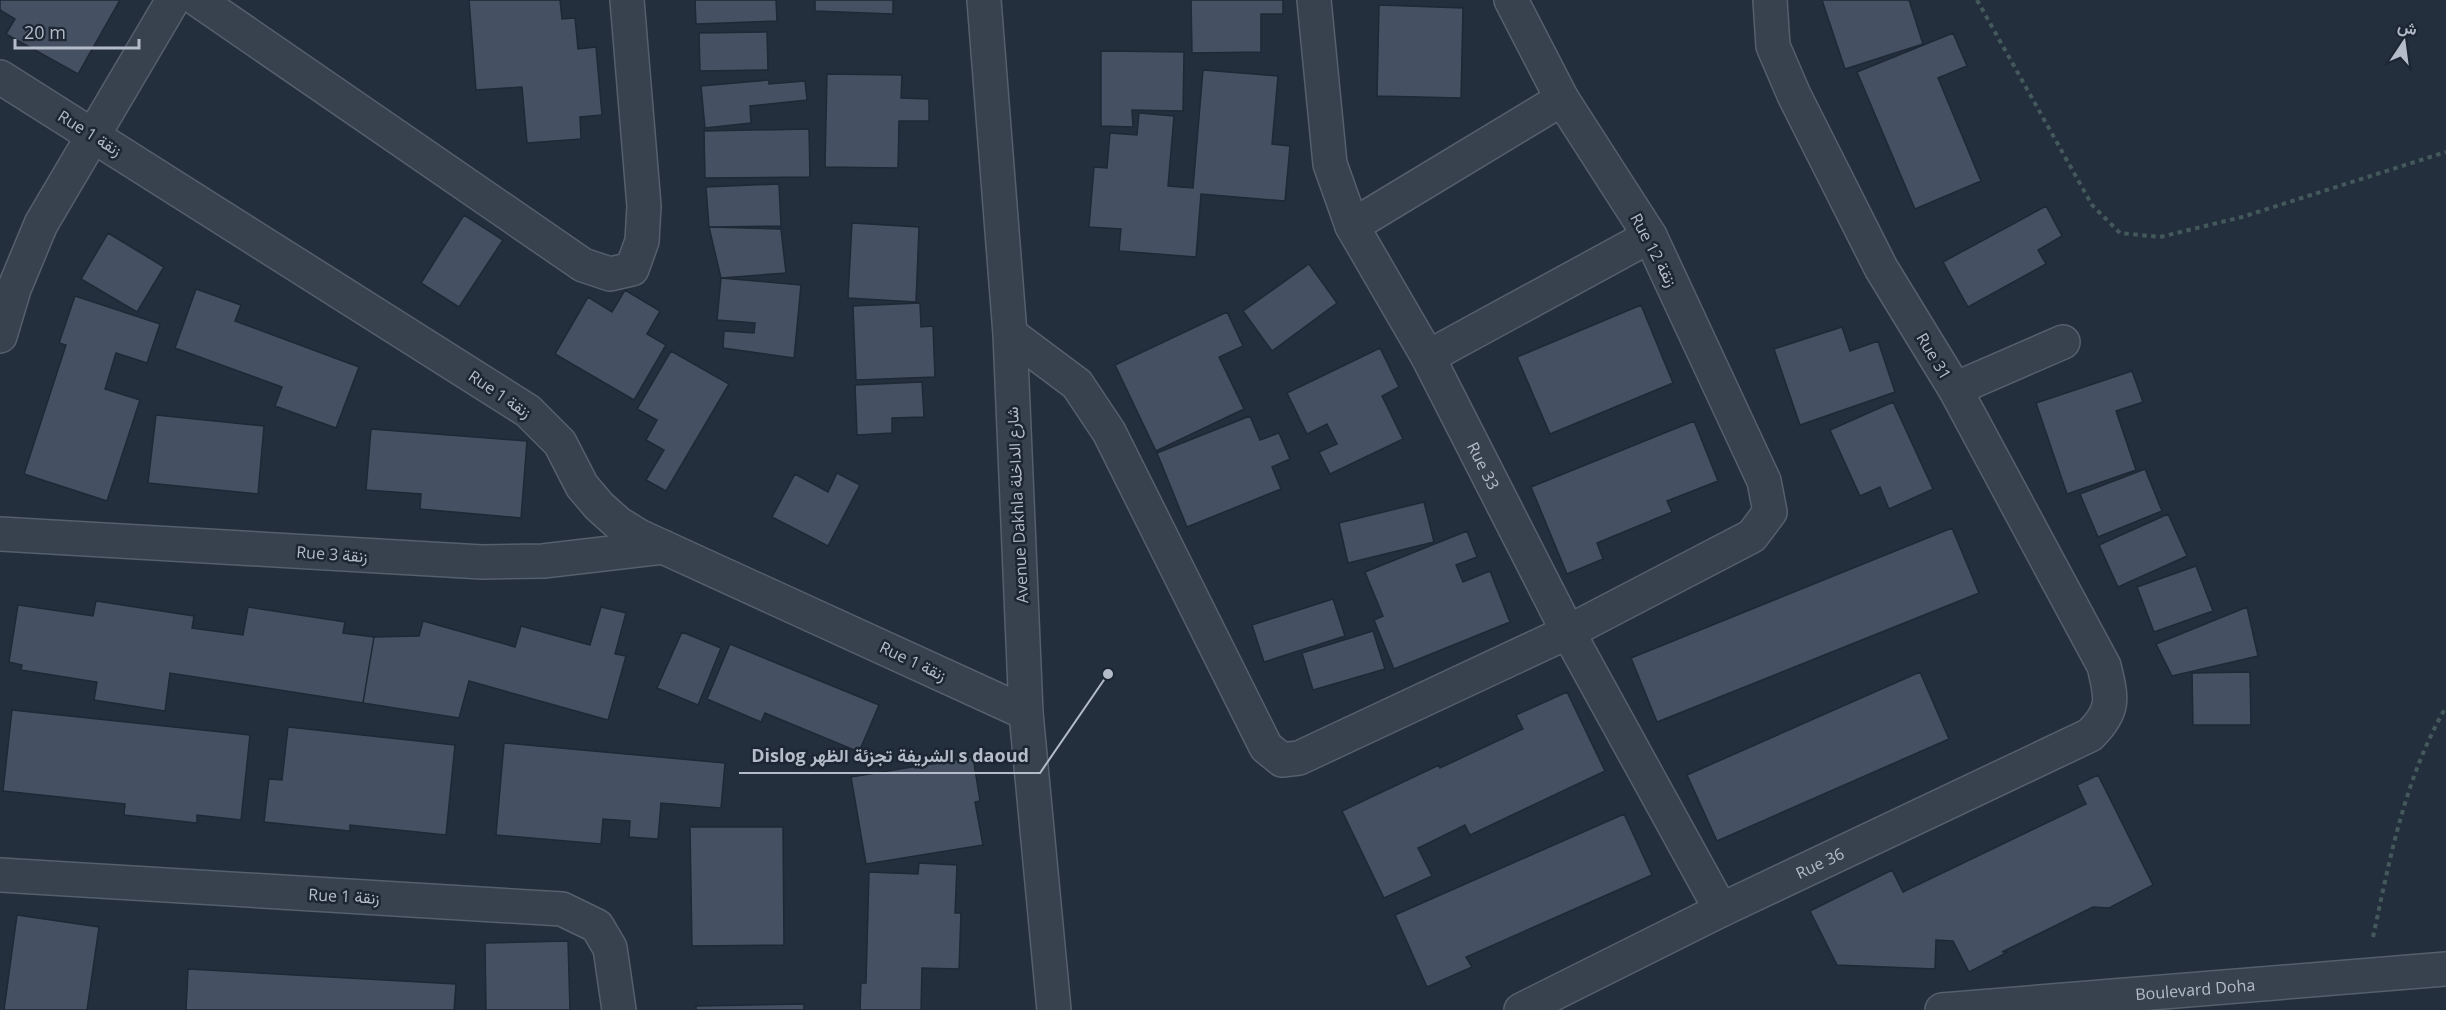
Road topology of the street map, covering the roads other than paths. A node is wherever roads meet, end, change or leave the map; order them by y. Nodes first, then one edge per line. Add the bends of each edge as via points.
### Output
1 (173, 0) edge
2 (198, 0) edge
3 (627, 0) edge
4 (984, 0) edge
5 (1314, 0) edge
6 (1511, 0) edge
7 (1770, 0) edge
8 (0, 77) edge
9 (1562, 99) junction
10 (94, 135) junction
11 (1352, 226) junction
12 (1650, 236) junction
13 (1010, 334) junction
14 (0, 336) edge
15 (2063, 342) dead end
16 (1428, 357) junction
17 (1955, 389) junction
18 (0, 534) edge
19 (663, 547) junction
20 (1568, 632) junction
21 (2111, 707) joint
22 (1026, 713) junction
23 (0, 875) edge
24 (1721, 910) junction
25 (2446, 969) edge
26 (619, 1010) edge
27 (1054, 1010) edge
28 (1521, 1010) edge
29 (1942, 1010) edge

1 - 10 street
2 - 3 street via 582,265 610,274 632,269 642,242 644,206
4 - 13 street, Avenue Dakhla شارع الداخلة
5 - 11 street, Rue 33 via 1330,164
6 - 9 street, Rue 12 زنقة
7 - 17 street, Rue 31 via 1773,46 1794,95 1881,268
8 - 10 street, Rue 1 زنقة
9 - 11 street
9 - 12 street, Rue 12 زنقة
10 - 14 street via 41,224 14,289
10 - 19 street, Rue 1 زنقة via 528,411 560,443 582,486 599,506 618,523
11 - 16 street, Rue 33
12 - 16 street
12 - 20 street, Rue 12 زنقة via 1764,481 1770,512 1752,536
13 - 20 street via 1077,384 1108,432 1266,747 1282,760 1299,758
13 - 22 street, Avenue Dakhla شارع الداخلة
15 - 17 street
16 - 20 street, Rue 33
17 - 21 street, Rue 31 via 2104,666
18 - 19 street, Rue 3 زنقة via 482,562 563,559
19 - 22 street, Rue 1 زنقة
20 - 24 street, Rue 33
21 - 24 street, Rue 36 via 2090,735
22 - 27 street, Avenue Dakhla شارع الداخلة
23 - 26 street, Rue 1 زنقة via 562,909 597,926 610,948
24 - 28 street, Rue 36
25 - 29 street, Boulevard Doha

